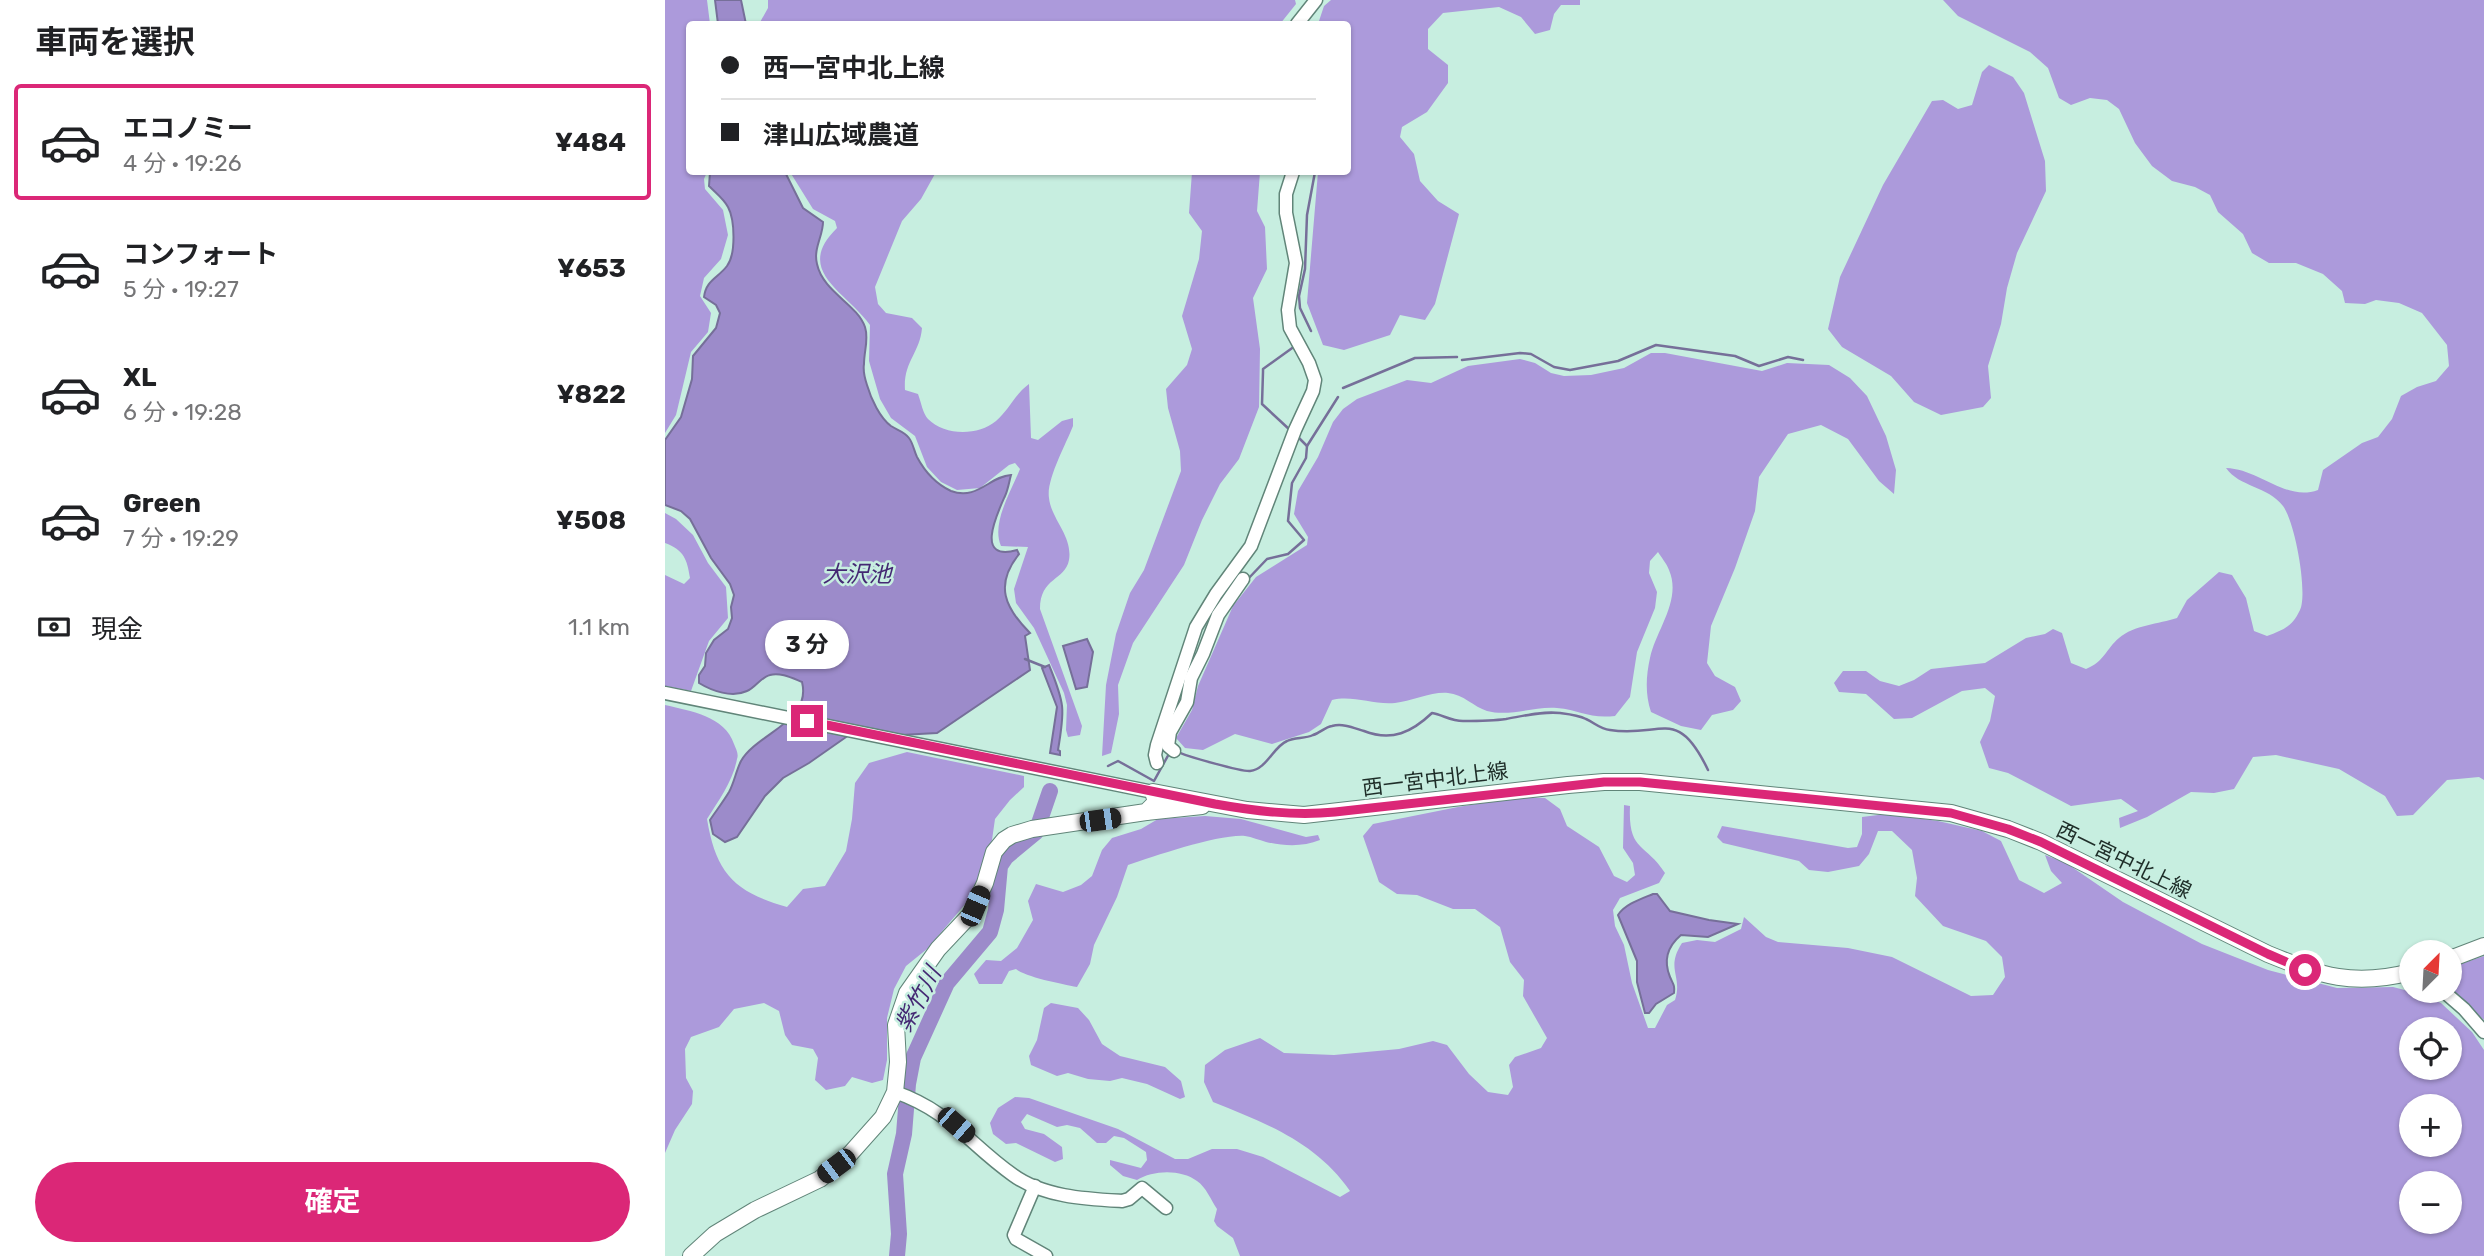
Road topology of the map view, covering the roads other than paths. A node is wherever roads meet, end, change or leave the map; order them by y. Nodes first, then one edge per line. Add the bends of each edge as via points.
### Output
1 (1316, 0) edge
2 (1299, 21) edge
3 (1292, 175) edge
4 (1243, 579) dead end
5 (665, 693) edge
6 (1174, 751) dead end
7 (1157, 763) dead end
8 (1153, 792) junction
9 (1215, 804) junction
10 (1146, 813) junction
11 (2484, 946) edge
12 (2462, 954) edge
13 (2399, 974) edge
14 (2457, 1003) edge
15 (2484, 1032) edge
16 (904, 1095) junction
17 (1035, 1186) junction
18 (1166, 1208) dead end
19 (691, 1256) edge
20 (1047, 1256) edge

1 - 2 street
3 - 7 street via 1286,213 1296,263 1288,310 1290,327 1315,380 1313,391 1251,546 1196,627 1157,745
4 - 6 street via 1223,606 1191,678 1187,702 1170,732 1168,746
5 - 8 street
8 - 9 main road, 西一宮中北上線
8 - 10 main road via 1156,802
9 - 10 main road
9 - 13 main road, 西一宮中北上線 via 1304,815 1628,782 1951,813 2041,842 2305,970 2365,980
10 - 16 main road via 1037,828 1012,835 998,846 971,914 938,949 907,993 896,1025
11 - 12 main road
14 - 15 street
16 - 17 street via 949,1120 1013,1175
16 - 19 main road via 836,1166 715,1234
17 - 18 street via 1066,1195 1122,1201 1142,1188
17 - 20 street via 1014,1235

